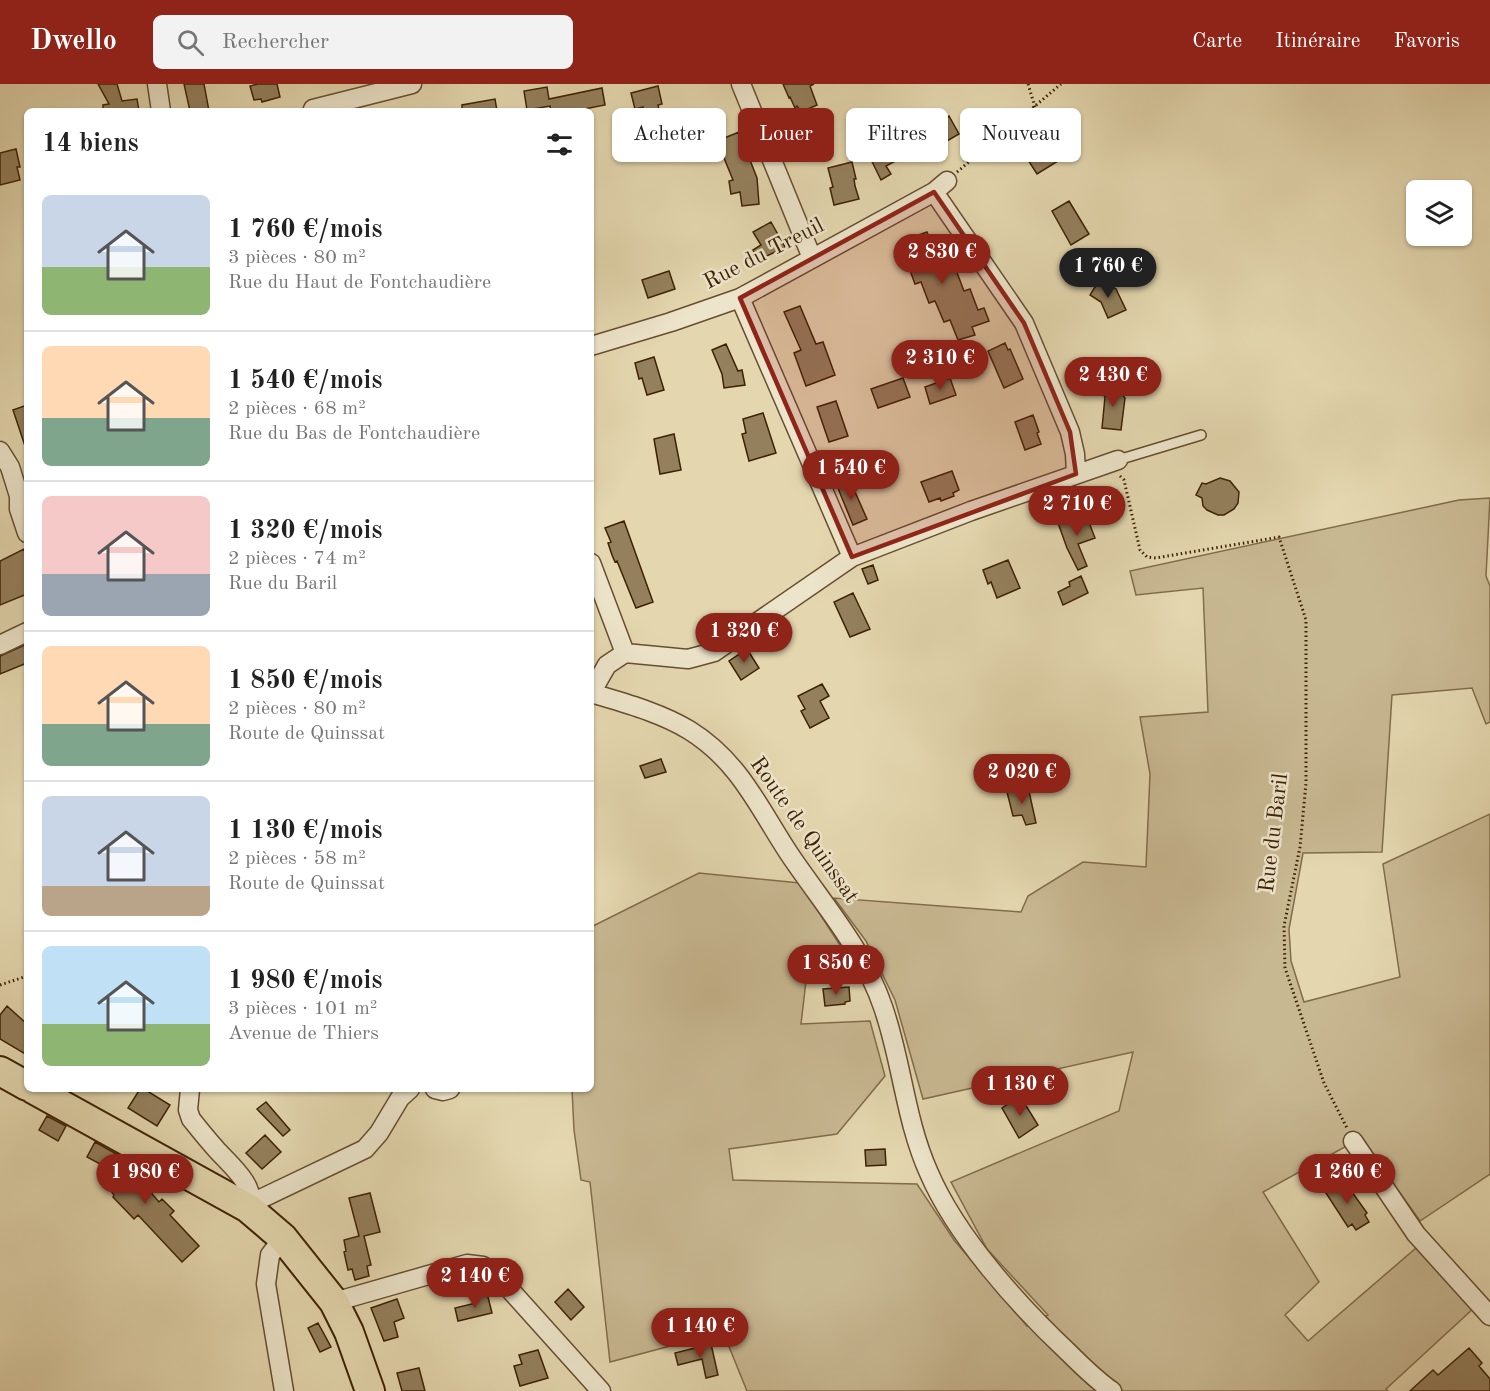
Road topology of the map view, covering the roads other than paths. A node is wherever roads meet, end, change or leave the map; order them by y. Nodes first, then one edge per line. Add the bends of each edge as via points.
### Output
1 (157, 84) edge
2 (412, 84) edge
3 (741, 84) edge
4 (161, 108) edge
5 (317, 108) edge
6 (812, 258) junction
7 (740, 298) junction
8 (594, 345) edge
9 (1201, 435) dead end
10 (0, 451) edge
11 (1113, 462) joint
12 (1076, 474) junction
13 (23, 488) edge
14 (24, 525) edge
15 (852, 557) junction
16 (594, 570) edge
17 (24, 633) edge
18 (0, 645) edge
19 (625, 653) junction
20 (594, 688) edge
21 (594, 694) edge
22 (0, 1071) edge
23 (24, 1084) edge
24 (39, 1092) edge
25 (190, 1092) edge
26 (407, 1092) edge
27 (1353, 1141) road end
28 (249, 1206) junction
29 (283, 1238) junction
30 (334, 1302) junction
31 (1490, 1316) edge
32 (284, 1391) edge
33 (370, 1391) edge
34 (602, 1391) edge
35 (1112, 1391) edge

1 - 4 street
2 - 5 street
3 - 6 street
6 - 7 street, Rue du Treuil
6 - 12 street, Rue du Treuil via 940,187 1024,323 1070,432
7 - 8 street, Rue du Treuil
7 - 15 street
9 - 11 lane
10 - 13 street
11 - 12 street
12 - 15 street
13 - 14 street via 18,509
15 - 19 street via 714,652 688,658
16 - 19 street
17 - 18 street
19 - 20 street via 607,665
21 - 35 street, Route de Quinssat via 645,710 689,730 738,771 866,965 896,1050 912,1131 949,1213 998,1278 1049,1335
22 - 23 main road
24 - 28 main road
25 - 28 street via 191,1119 240,1174 250,1194
26 - 28 street via 364,1149
27 - 31 street via 1416,1234
28 - 29 main road
29 - 30 main road
29 - 32 street via 270,1256 266,1284
30 - 33 main road
30 - 34 street via 467,1264 483,1266 495,1273

